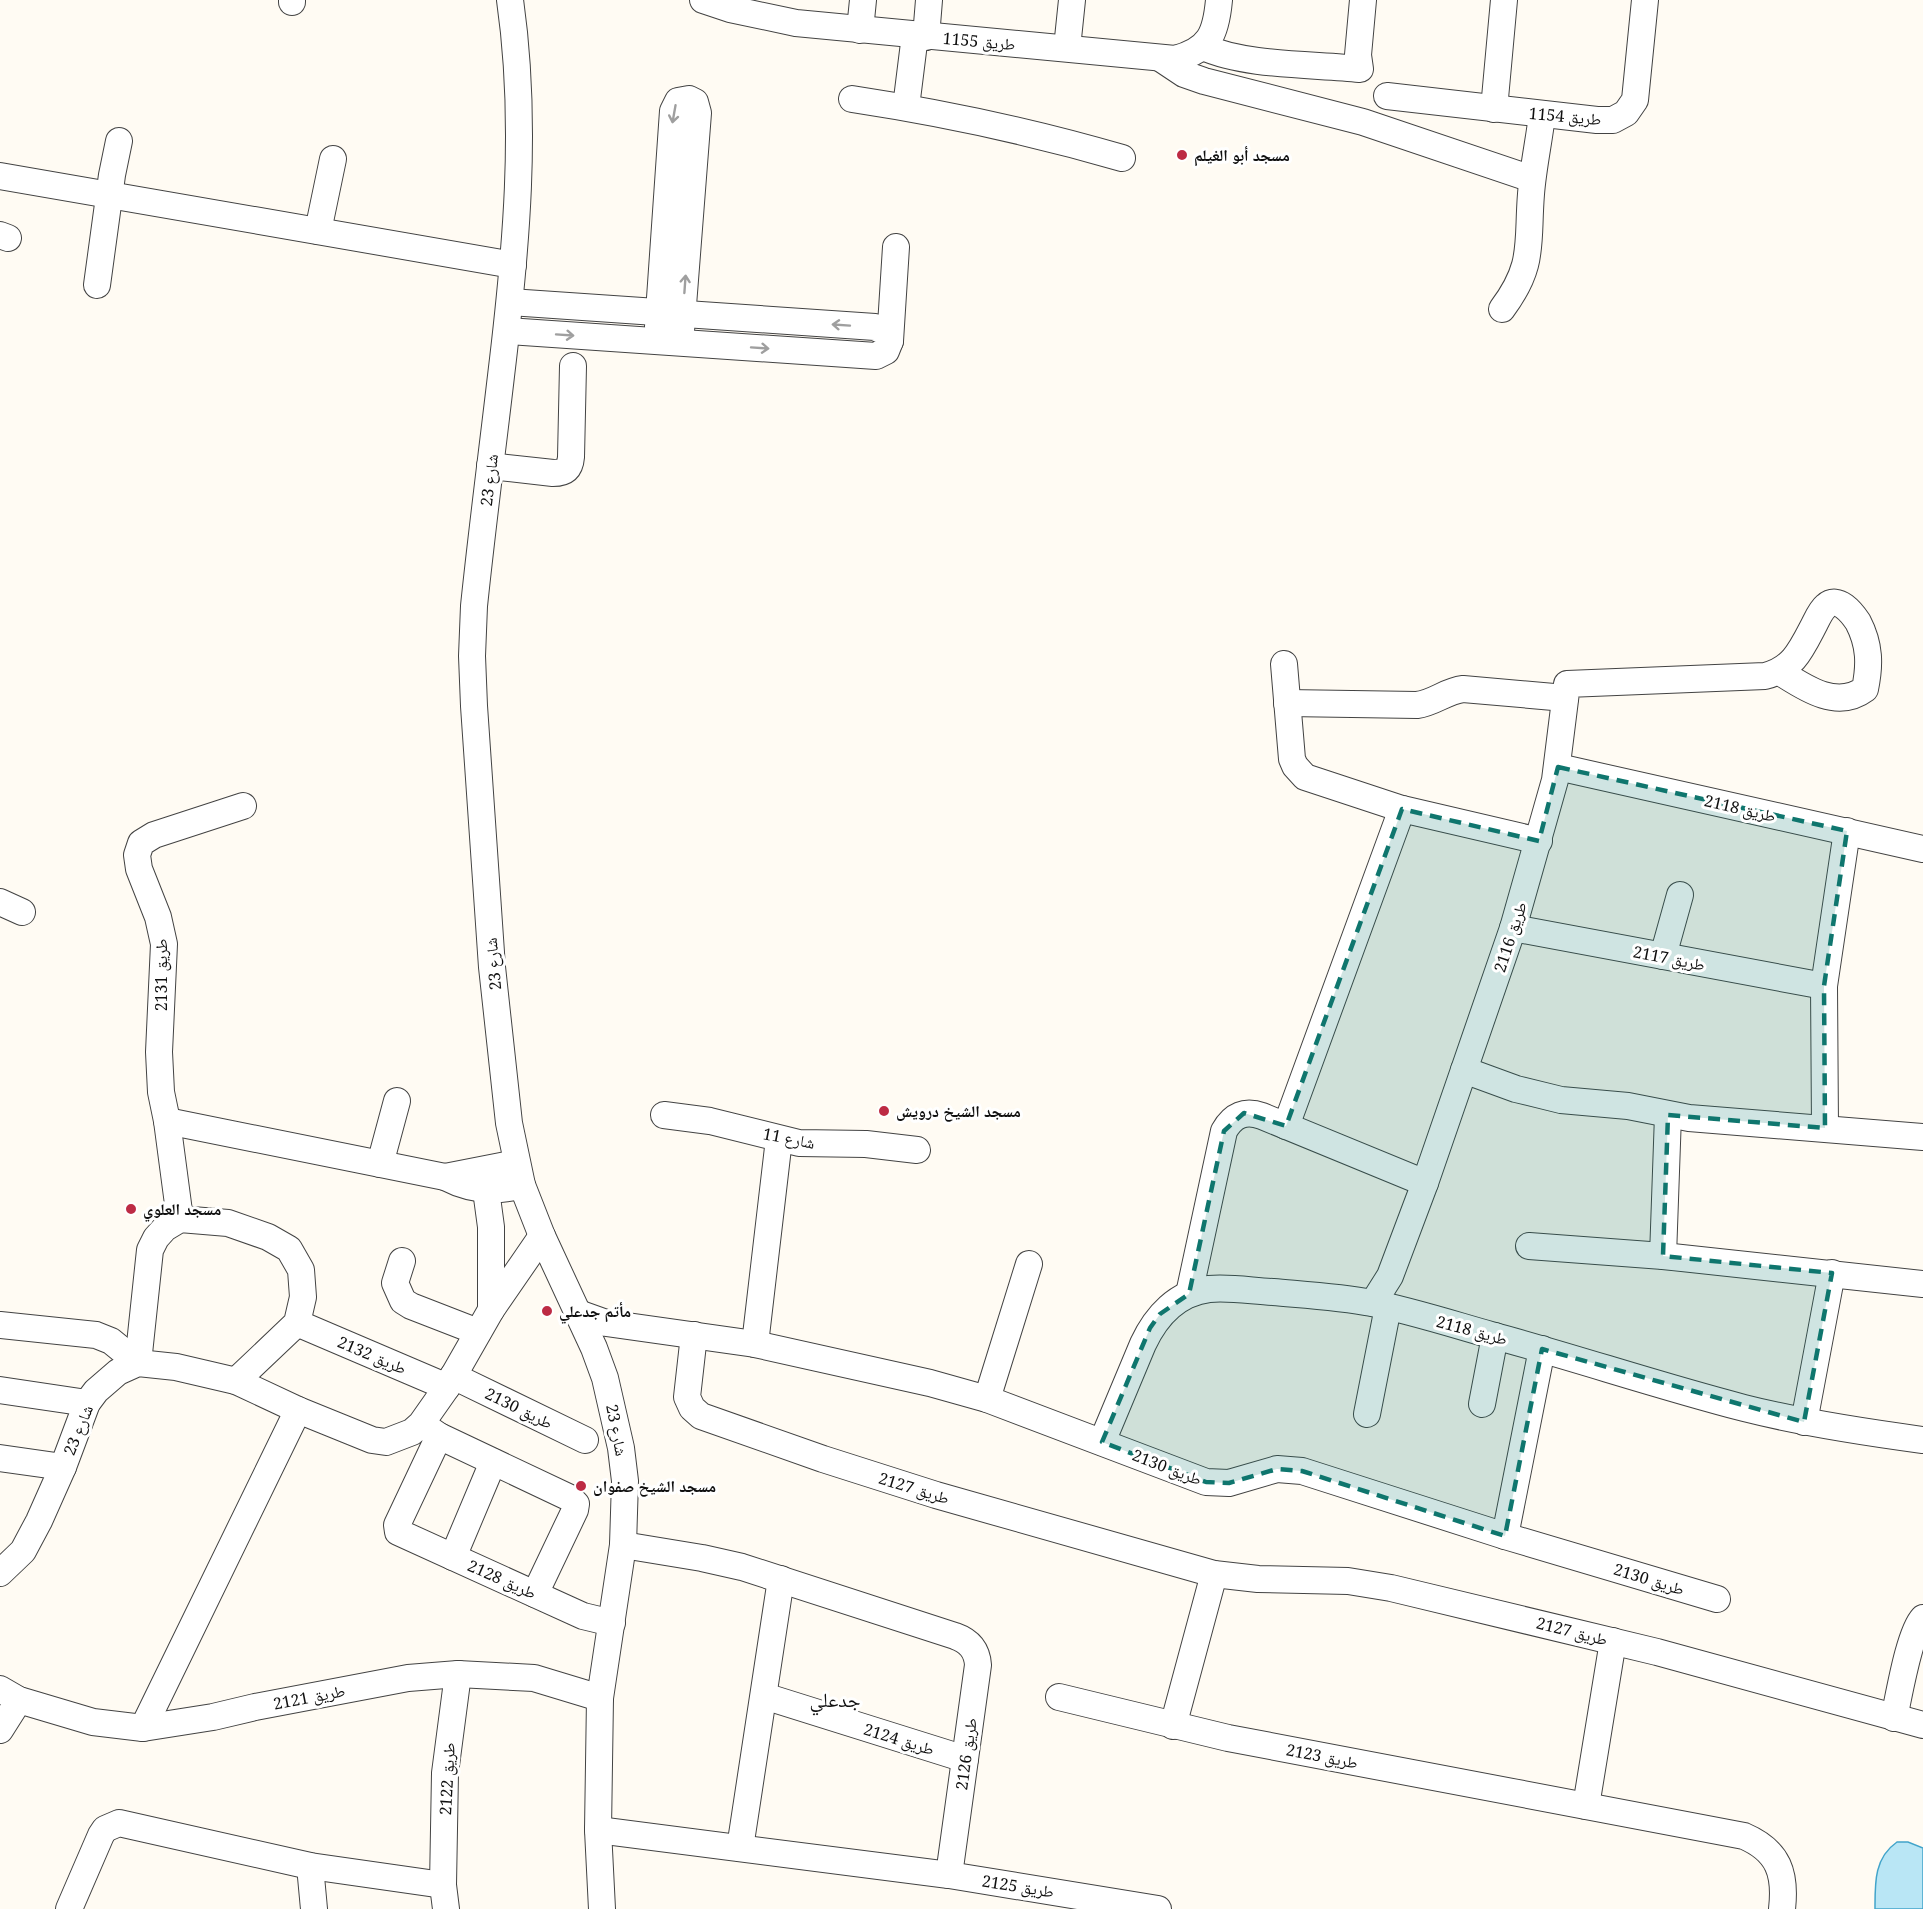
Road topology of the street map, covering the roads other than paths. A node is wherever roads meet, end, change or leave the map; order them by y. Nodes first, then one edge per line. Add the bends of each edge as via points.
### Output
1 (510, 0) edge
2 (703, 0) edge
3 (862, 0) edge
4 (929, 0) edge
5 (1072, 0) edge
6 (1219, 0) edge
7 (1363, 0) edge
8 (1504, 0) edge
9 (1645, 0) edge
10 (860, 30) junction
11 (920, 36) junction
12 (1203, 46) junction
13 (1067, 48) junction
14 (1160, 58) junction
15 (1387, 96) dead end
16 (852, 99) dead end
17 (906, 107) junction
18 (1494, 109) junction
19 (1542, 115) junction
20 (119, 141) dead end
21 (1122, 158) dead end
22 (333, 159) dead end
23 (0, 176) edge
24 (1532, 179) junction
25 (109, 194) junction
26 (678, 210) dead end
27 (318, 231) junction
28 (896, 248) dead end
29 (513, 265) junction
30 (97, 285) dead end
31 (510, 302) junction
32 (1502, 309) dead end
33 (670, 313) junction
34 (802, 322) junction
35 (507, 331) junction
36 (890, 341) junction
37 (668, 342) junction
38 (800, 351) junction
39 (573, 366) dead end
40 (490, 466) junction
41 (1284, 664) dead end
42 (1780, 672) dead end
43 (1566, 691) junction
44 (1287, 703) junction
45 (1558, 767) junction
46 (243, 806) dead end
47 (1402, 809) junction
48 (1847, 831) junction
49 (1539, 842) junction
50 (1923, 849) edge
51 (1680, 895) dead end
52 (1514, 928) junction
53 (1662, 956) junction
54 (1824, 986) junction
55 (1464, 1070) junction
56 (397, 1101) dead end
57 (664, 1115) dead end
58 (1668, 1115) junction
59 (167, 1121) junction
60 (1286, 1126) junction
61 (1825, 1128) junction
62 (1923, 1137) edge
63 (779, 1139) junction
64 (916, 1150) dead end
65 (380, 1164) junction
66 (519, 1174) junction
67 (445, 1177) junction
68 (1425, 1183) junction
69 (486, 1190) junction
70 (180, 1220) junction
71 (542, 1236) junction
72 (1529, 1246) dead end
73 (1663, 1256) junction
74 (402, 1262) dead end
75 (1029, 1263) dead end
76 (1832, 1273) junction
77 (1923, 1284) edge
78 (1189, 1294) junction
79 (1380, 1305) junction
80 (578, 1313) junction
81 (485, 1321) junction
82 (297, 1323) junction
83 (0, 1325) edge
84 (635, 1327) junction
85 (694, 1335) junction
86 (1495, 1336) junction
87 (755, 1344) junction
88 (594, 1348) junction
89 (1542, 1349) junction
90 (138, 1363) junction
91 (236, 1381) junction
92 (450, 1381) junction
93 (0, 1390) edge
94 (987, 1399) junction
95 (87, 1403) junction
96 (1482, 1404) dead end
97 (298, 1410) junction
98 (1367, 1414) dead end
99 (1804, 1422) junction
100 (430, 1430) junction
101 (585, 1440) dead end
102 (1923, 1440) edge
103 (1102, 1442) junction
104 (0, 1458) edge
105 (493, 1462) junction
106 (63, 1467) junction
107 (1505, 1536) junction
108 (622, 1545) junction
109 (453, 1557) junction
110 (0, 1573) edge
111 (1214, 1574) junction
112 (780, 1579) junction
113 (535, 1594) junction
114 (1716, 1599) dead end
115 (1923, 1618) edge
116 (612, 1623) junction
117 (1613, 1641) junction
118 (458, 1674) junction
119 (9, 1694) edge
120 (764, 1696) junction
121 (1059, 1697) dead end
122 (600, 1698) junction
123 (1894, 1718) junction
124 (1923, 1725) edge
125 (1173, 1726) junction
126 (143, 1728) junction
127 (0, 1730) edge
128 (965, 1759) junction
129 (1586, 1806) junction
130 (598, 1830) junction
131 (740, 1848) junction
132 (310, 1866) junction
133 (949, 1875) junction
134 (445, 1897) edge
135 (69, 1909) edge
136 (314, 1909) edge
137 (602, 1909) edge
138 (1158, 1909) edge
139 (1782, 1909) edge

1 - 29 street, شارع 23 via 518,125 518,218
2 - 10 street, طريق 1155 via 763,18
3 - 10 street
4 - 11 street
5 - 13 street
6 - 12 street via 1216,24
7 - 12 street via 1360,69 1244,59
8 - 18 street
9 - 19 street, طريق 1154 via 1635,100 1626,113 1613,120
10 - 11 street, طريق 1155
11 - 13 street, طريق 1155
11 - 17 street
12 - 14 street, طريق 1155 via 1190,56
13 - 14 street, طريق 1155
14 - 24 street via 1184,74 1204,81 1363,122
15 - 18 street, طريق 1154
16 - 17 street
17 - 21 street via 1015,129
18 - 19 street, طريق 1154
19 - 24 street
20 - 25 street
22 - 27 street
23 - 25 street
24 - 32 street via 1528,258 1514,293
25 - 27 street
25 - 30 street
26 - 33 street
27 - 29 street
28 - 36 street
29 - 31 street, شارع 23
31 - 33 street
31 - 35 street, شارع 23
33 - 34 street
33 - 37 street
36 -> 34 street via 881,328
34 - 38 street
35 -> 37 street
35 - 40 street, شارع 23
36 - 38 street via 886,351 876,356
37 -> 38 street
39 - 40 street via 571,458 567,470 553,473
40 - 66 street, شارع 23 via 474,606 473,686 492,967 509,1123
41 - 44 street
42 - 43 street
43 - 44 street via 1463,689 1417,705
43 - 45 street, طريق 2116
44 - 47 street via 1295,766 1305,777
45 - 48 street, طريق 2118
45 - 49 street, طريق 2116
46 - 59 street, طريق 2131 via 154,835 141,843 137,855 164,944 159,1052
47 - 49 street
47 - 60 street
48 - 50 street, طريق 2118
48 - 54 street
49 - 52 street, طريق 2116
51 - 53 street
52 - 53 street, طريق 2117
52 - 55 street, طريق 2116
53 - 54 street, طريق 2117
54 - 61 street
55 - 58 street via 1561,1100 1628,1106
55 - 68 street, طريق 2116
56 - 65 street
57 - 63 street, شارع 11 via 710,1120
58 - 61 street
58 - 73 street
59 - 65 street
59 - 70 street, طريق 2131
60 - 68 street
60 - 78 street via 1253,1113 1244,1113 1228,1123
61 - 62 street
63 - 64 street, شارع 11
63 - 87 street
65 - 67 street
66 - 67 street
66 - 69 street via 511,1189
66 - 71 street, شارع 23
67 - 69 street
68 - 79 street, طريق 2116
69 - 81 street via 491,1227
70 - 82 street via 228,1223 268,1237 289,1250 301,1270 303,1297
70 - 90 street via 165,1228 150,1250
71 - 80 street, شارع 23
71 - 81 street
72 - 73 street
73 - 76 street
74 - 81 street via 395,1282 403,1301
75 - 94 street
76 - 77 street
76 - 99 street
78 - 79 street, طريق 2118 via 1228,1288
78 - 103 street, طريق 2118 via 1160,1314 1150,1328
79 - 86 street, طريق 2118
79 - 98 street
80 - 84 street, طريق 2130 via 606,1323
80 - 88 street, شارع 23
81 - 92 street
82 - 91 street
82 - 92 street, طريق 2132
83 - 90 street via 96,1335 111,1341
84 - 85 street, طريق 2130
84 - 88 street
85 - 87 street, طريق 2130
85 - 111 street, طريق 2127 via 687,1397 701,1416 936,1496
86 - 89 street, طريق 2118
86 - 96 street
87 - 94 street, طريق 2130
88 - 108 street, شارع 23 via 611,1398 621,1448 625,1481
89 - 99 street, طريق 2118
89 - 107 street
90 - 91 street
90 - 95 street, شارع 23 via 118,1372
91 - 97 street
92 - 100 street
92 - 101 street, طريق 2130
93 - 95 street
94 - 103 street, طريق 2130
95 - 106 street, شارع 23
97 - 100 street via 372,1440 386,1442
97 - 126 street
99 - 102 street, طريق 2118
100 - 105 street
100 - 109 street, طريق 2128 via 397,1529 402,1535
103 - 107 street, طريق 2130 via 1206,1482 1229,1483 1277,1469 1302,1471
104 - 106 street, شارع 23
105 - 109 street
105 - 113 street via 576,1504
106 - 110 street, شارع 23 via 23,1551
107 - 114 street, طريق 2130
108 - 112 street, طريق 2126 via 702,1558
108 - 116 street, شارع 23
109 - 113 street, طريق 2128
111 - 117 street, طريق 2127 via 1370,1584
111 - 125 street
112 - 120 street
112 - 128 street, طريق 2126 via 969,1643 978,1665
113 - 116 street, طريق 2128 via 584,1616
115 - 123 street via 1913,1639
116 - 122 street, شارع 23
117 - 123 street, طريق 2127
117 - 129 street
118 - 122 street, طريق 2121 via 534,1678
118 - 126 street, طريق 2121 via 408,1678
118 - 134 street, طريق 2122 via 446,1773
119 - 126 street, طريق 2121 via 93,1722
119 - 127 street, طريق 2121
120 - 128 street, طريق 2124
120 - 131 street
121 - 125 street, طريق 2123
122 - 130 street, شارع 23
123 - 124 street, طريق 2127
125 - 129 street, طريق 2123
128 - 133 street, طريق 2126
129 - 139 street, طريق 2123 via 1732,1833 1755,1841 1779,1867 1784,1890
130 - 131 street
130 - 137 street, شارع 23
131 - 133 street
132 - 134 street, طريق 2122
132 - 135 street, طريق 2122 via 119,1823 101,1835
132 - 136 street
133 - 138 street, طريق 2125

